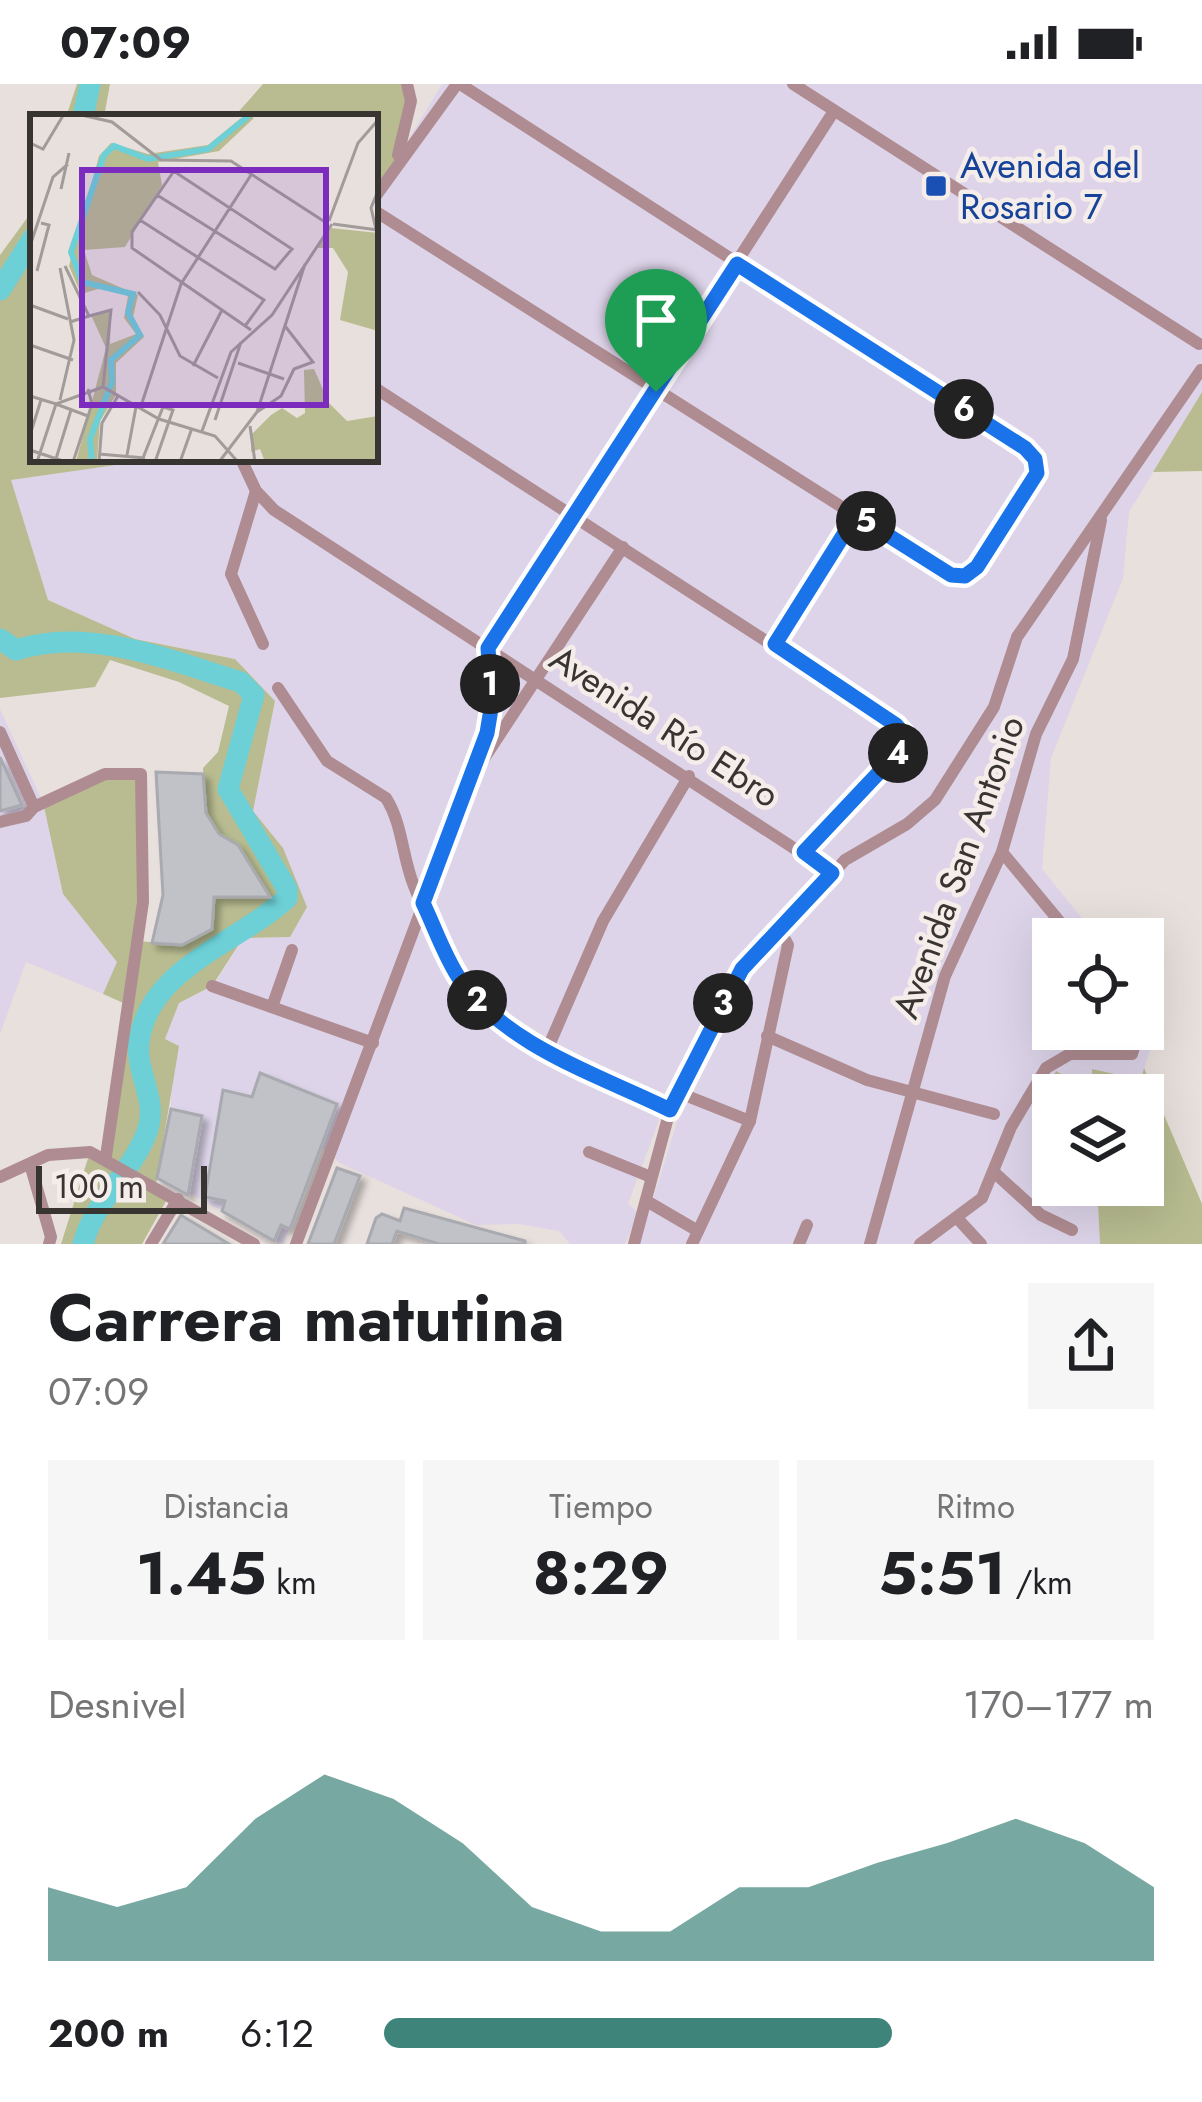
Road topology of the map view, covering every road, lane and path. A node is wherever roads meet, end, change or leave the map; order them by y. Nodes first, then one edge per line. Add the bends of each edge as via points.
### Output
1 (406, 84) edge
2 (422, 84) edge
3 (459, 84) edge
4 (484, 84) edge
5 (793, 84) edge
6 (411, 100) junction
7 (486, 101) junction
8 (834, 111) junction
9 (397, 162) junction
10 (378, 192) edge
11 (378, 213) edge
12 (737, 264) junction
13 (1201, 343) edge
14 (1202, 370) edge
15 (378, 390) edge
16 (656, 392) junction
17 (242, 462) edge
18 (256, 491) junction
19 (1102, 513) junction
20 (856, 515) junction
21 (573, 517) junction
22 (623, 547) junction
23 (1072, 562) junction
24 (1093, 572) junction
25 (262, 644) dead end
26 (775, 644) junction
27 (488, 648) junction
28 (537, 680) junction
29 (278, 688) dead end
30 (0, 732) edge
31 (474, 771) junction
32 (689, 776) junction
33 (34, 807) junction
34 (0, 822) edge
35 (804, 852) junction
36 (1002, 852) junction
37 (832, 873) junction
38 (423, 903) junction
39 (1056, 918) edge
40 (779, 928) junction
41 (292, 950) dead end
42 (212, 986) dead end
43 (272, 1007) junction
44 (767, 1036) junction
45 (373, 1043) junction
46 (548, 1050) junction
47 (1133, 1050) edge
48 (910, 1090) junction
49 (677, 1092) junction
50 (670, 1110) junction
51 (994, 1114) dead end
52 (750, 1121) junction
53 (589, 1151) dead end
54 (112, 1160) junction
55 (30, 1164) junction
56 (996, 1174) junction
57 (651, 1177) junction
58 (0, 1178) edge
59 (178, 1199) junction
60 (650, 1202) junction
61 (958, 1219) junction
62 (807, 1225) dead end
63 (1072, 1230) dead end
64 (695, 1238) edge
65 (49, 1244) edge
66 (151, 1244) edge
67 (254, 1244) edge
68 (296, 1244) edge
69 (634, 1244) edge
70 (799, 1244) edge
71 (869, 1244) edge
72 (920, 1244) edge
73 (982, 1244) edge

1 - 6 street
2 - 6 street
3 - 7 street
3 - 9 street
4 - 7 street
5 - 8 street
6 - 9 street
7 - 12 street
8 - 12 street
8 - 13 street
9 - 10 street
11 - 16 street
12 - 16 street
12 - 20 street via 1035,459 1035,477 965,576
13 - 14 street
14 - 19 street
15 - 21 street
16 - 20 street
16 - 21 street
17 - 18 street, Avenida Río Ebro
18 - 25 street via 231,574
18 - 27 street, Avenida Río Ebro
19 - 23 street
19 - 24 street, Avenida San Antonio
20 - 26 street
21 - 22 street
21 - 27 street
22 - 26 street
22 - 28 street
23 - 24 street
23 - 37 street via 1017,637 994,706 935,800
24 - 36 street, Avenida San Antonio via 1073,659 1036,734
26 - 35 street via 904,734 871,785
27 - 28 street, Avenida Río Ebro
27 - 31 street via 490,716
28 - 31 street
28 - 32 street, Avenida Río Ebro
29 - 38 street via 327,761 386,798
30 - 33 street
31 - 38 street
32 - 35 street, Avenida Río Ebro
32 - 46 street via 603,921
33 - 34 street
33 - 54 street via 105,774 141,774 143,902
35 - 37 street, Avenida Río Ebro
36 - 39 street
36 - 48 street, Avenida San Antonio via 945,976
37 - 40 street
38 - 45 street
38 - 46 street via 469,991
40 - 44 street via 788,945
40 - 49 street via 733,983
41 - 43 street
42 - 43 street
43 - 45 street
44 - 48 street
44 - 52 street
45 - 68 street
46 - 50 street
47 - 56 street via 1070,1054 1046,1068 1011,1127
48 - 51 street
48 - 71 street, Avenida San Antonio
49 - 50 street
49 - 52 street
50 - 57 street
52 - 64 street
53 - 57 street
54 - 55 street via 71,1150
54 - 59 street
55 - 58 street
55 - 65 street
56 - 61 street
56 - 63 street via 1040,1216
57 - 60 street
59 - 66 street
59 - 67 street
60 - 64 street
60 - 69 street
61 - 72 street
61 - 73 street
62 - 70 street

